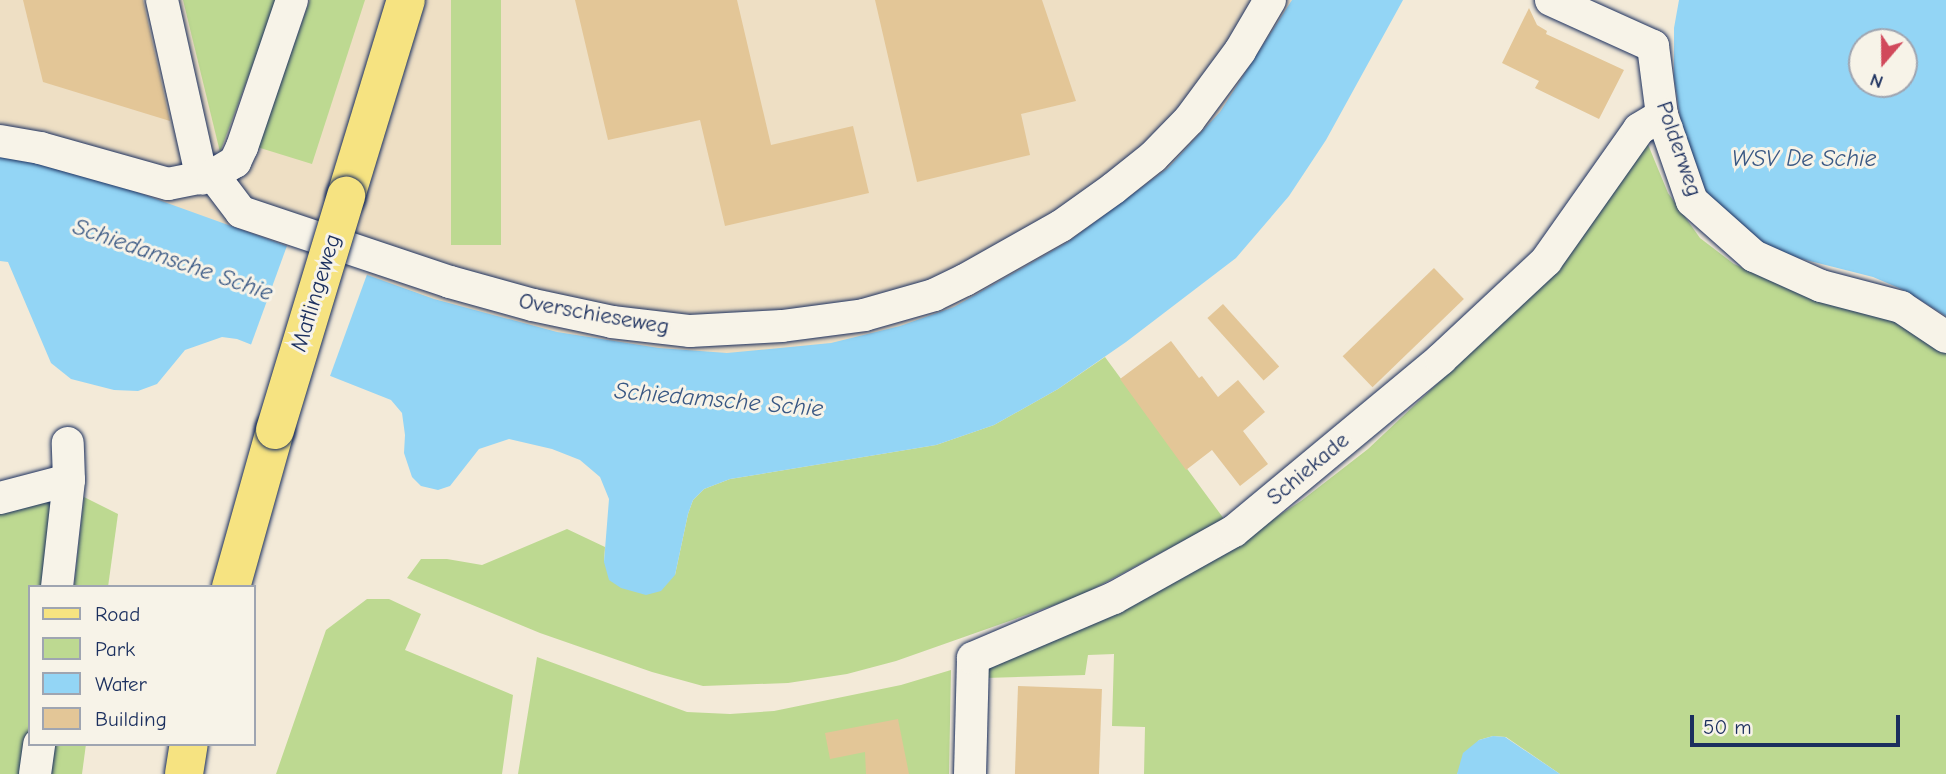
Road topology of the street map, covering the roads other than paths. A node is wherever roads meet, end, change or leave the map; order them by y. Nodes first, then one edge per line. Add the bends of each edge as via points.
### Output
1 (162, 0) edge
2 (292, 0) edge
3 (406, 0) edge
4 (1270, 0) edge
5 (1551, 0) edge
6 (1661, 115) junction
7 (0, 141) edge
8 (207, 177) junction
9 (1946, 337) edge
10 (68, 443) dead end
11 (69, 480) junction
12 (0, 498) edge
13 (57, 585) edge
14 (233, 585) edge
15 (39, 746) edge
16 (189, 746) edge
17 (36, 774) edge
18 (184, 774) edge
19 (970, 774) edge

1 - 8 street
2 - 8 street via 235,162
3 - 14 main road, Matlingeweg, bridge via 275,429
4 - 8 street, Overschieseweg via 1240,51 1189,120 1114,188 1061,226 965,280 934,295 863,314 782,326 690,331 559,311 450,282 241,212
5 - 6 street, Polderweg via 1653,47
6 - 9 street, Polderweg via 1692,201 1754,257 1821,285 1901,307
6 - 19 street, Schiekade via 1639,129 1546,261 1441,359 1234,531 1114,598 973,657
7 - 8 street via 168,184
10 - 11 street
11 - 12 street
11 - 13 street
15 - 17 street
16 - 18 main road

